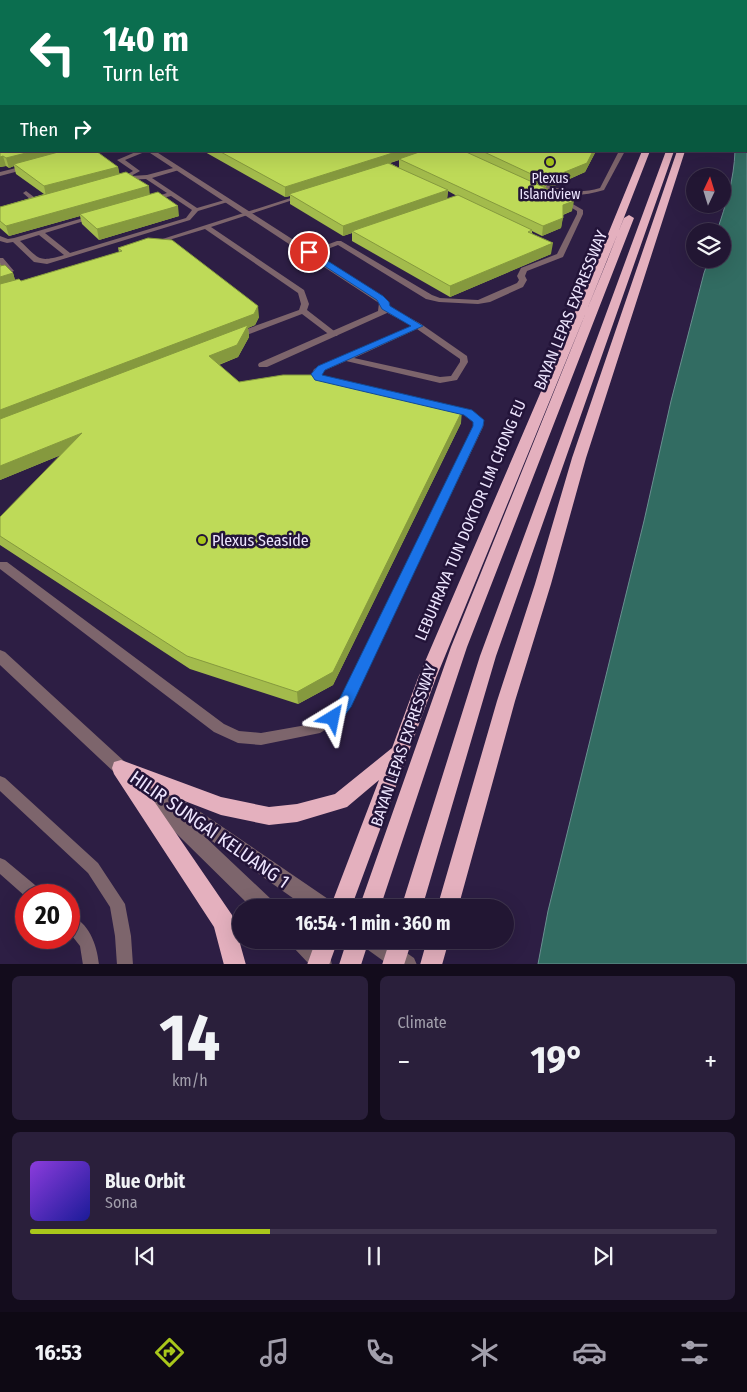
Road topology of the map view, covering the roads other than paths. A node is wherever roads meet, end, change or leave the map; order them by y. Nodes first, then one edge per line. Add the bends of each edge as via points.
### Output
1 (141, 152) edge
2 (152, 152) edge
3 (621, 152) edge
4 (655, 152) edge
5 (670, 152) edge
6 (680, 152) edge
7 (643, 158) edge
8 (36, 165) edge
9 (177, 169) junction
10 (674, 169) joint
11 (0, 174) edge
12 (147, 177) junction
13 (313, 192) edge
14 (26, 193) dead end
15 (172, 194) junction
16 (228, 201) junction
17 (144, 202) edge
18 (27, 205) edge
19 (196, 210) junction
20 (248, 214) junction
21 (97, 216) edge
22 (206, 227) junction
23 (41, 233) junction
24 (0, 238) edge
25 (348, 239) edge
26 (15, 240) junction
27 (339, 242) junction
28 (150, 245) edge
29 (553, 246) dead end
30 (562, 250) junction
31 (309, 252) junction
32 (69, 255) junction
33 (0, 260) edge
34 (0, 276) edge
35 (382, 303) junction
36 (303, 310) junction
37 (418, 326) junction
38 (334, 334) junction
39 (229, 339) edge
40 (344, 358) junction
41 (263, 365) dead end
42 (343, 384) edge
43 (439, 406) edge
44 (3, 565) dead end
45 (0, 656) edge
46 (397, 754) junction
47 (121, 768) junction
48 (0, 782) edge
49 (0, 865) edge
50 (23, 884) edge
51 (257, 899) edge
52 (311, 899) edge
53 (343, 899) edge
54 (372, 899) edge
55 (414, 899) edge
56 (450, 899) edge
57 (80, 930) edge
58 (312, 949) edge
59 (355, 949) edge
60 (384, 949) edge
61 (398, 949) edge
62 (435, 949) edge
63 (323, 957) edge
64 (90, 964) edge
65 (125, 964) edge
66 (235, 964) edge
67 (350, 964) edge
68 (393, 964) edge
69 (407, 964) edge
70 (431, 964) edge

1 - 12 lane via 120,160 137,172 117,180
2 - 9 street
3 - 30 lane via 602,190 565,193 531,184 580,210
4 - 54 highway, BAYAN LEPAS EXPRESSWAY via 459,647
5 - 55 highway via 488,656
6 - 10 highway
7 - 46 highway, LEBUHRAYA TUN DOKTOR LIM CHONG EU
8 - 11 lane
9 - 12 lane
9 - 16 street
10 - 56 highway via 579,458
12 - 15 lane
13 - 20 lane
14 - 18 lane via 37,200 54,196
15 - 17 lane
15 - 19 lane
16 - 19 lane
16 - 20 street
19 - 32 lane via 188,219
20 - 22 lane
20 - 31 street
21 - 23 lane
22 - 28 lane
22 - 36 lane via 301,292 305,304
23 - 26 lane
23 - 32 lane
24 - 26 lane
25 - 27 lane
26 - 32 lane via 39,261
27 - 30 lane via 429,297 452,302 487,300 517,287 522,282 524,270 560,255
27 - 31 lane
29 - 30 lane
31 - 35 street
33 - 34 lane via 10,271
35 - 37 lane
35 - 38 street via 382,313
36 - 38 lane
36 - 39 lane
37 - 40 lane
37 - 40 lane via 464,358 454,378 440,380
38 - 41 street
40 - 42 lane via 321,368 316,374 323,380
43 - 44 lane via 468,412 479,420 478,426 345,703 333,718 315,729 261,739 238,737 219,728
45 - 47 street, HILIR SUNGAI KELUANG 1
46 - 47 highway via 340,800 297,814 269,816 221,806
46 - 53 highway, LEBUHRAYA TUN DOKTOR LIM CHONG EU
47 - 51 street, HILIR SUNGAI KELUANG 1
47 - 52 street, HILIR SUNGAI KELUANG 1
47 - 66 highway via 224,923
48 - 65 lane via 93,868 117,904 124,936
49 - 50 lane
57 - 64 lane via 90,952
58 - 63 street
59 - 67 highway
60 - 69 street
61 - 68 highway
62 - 70 highway

